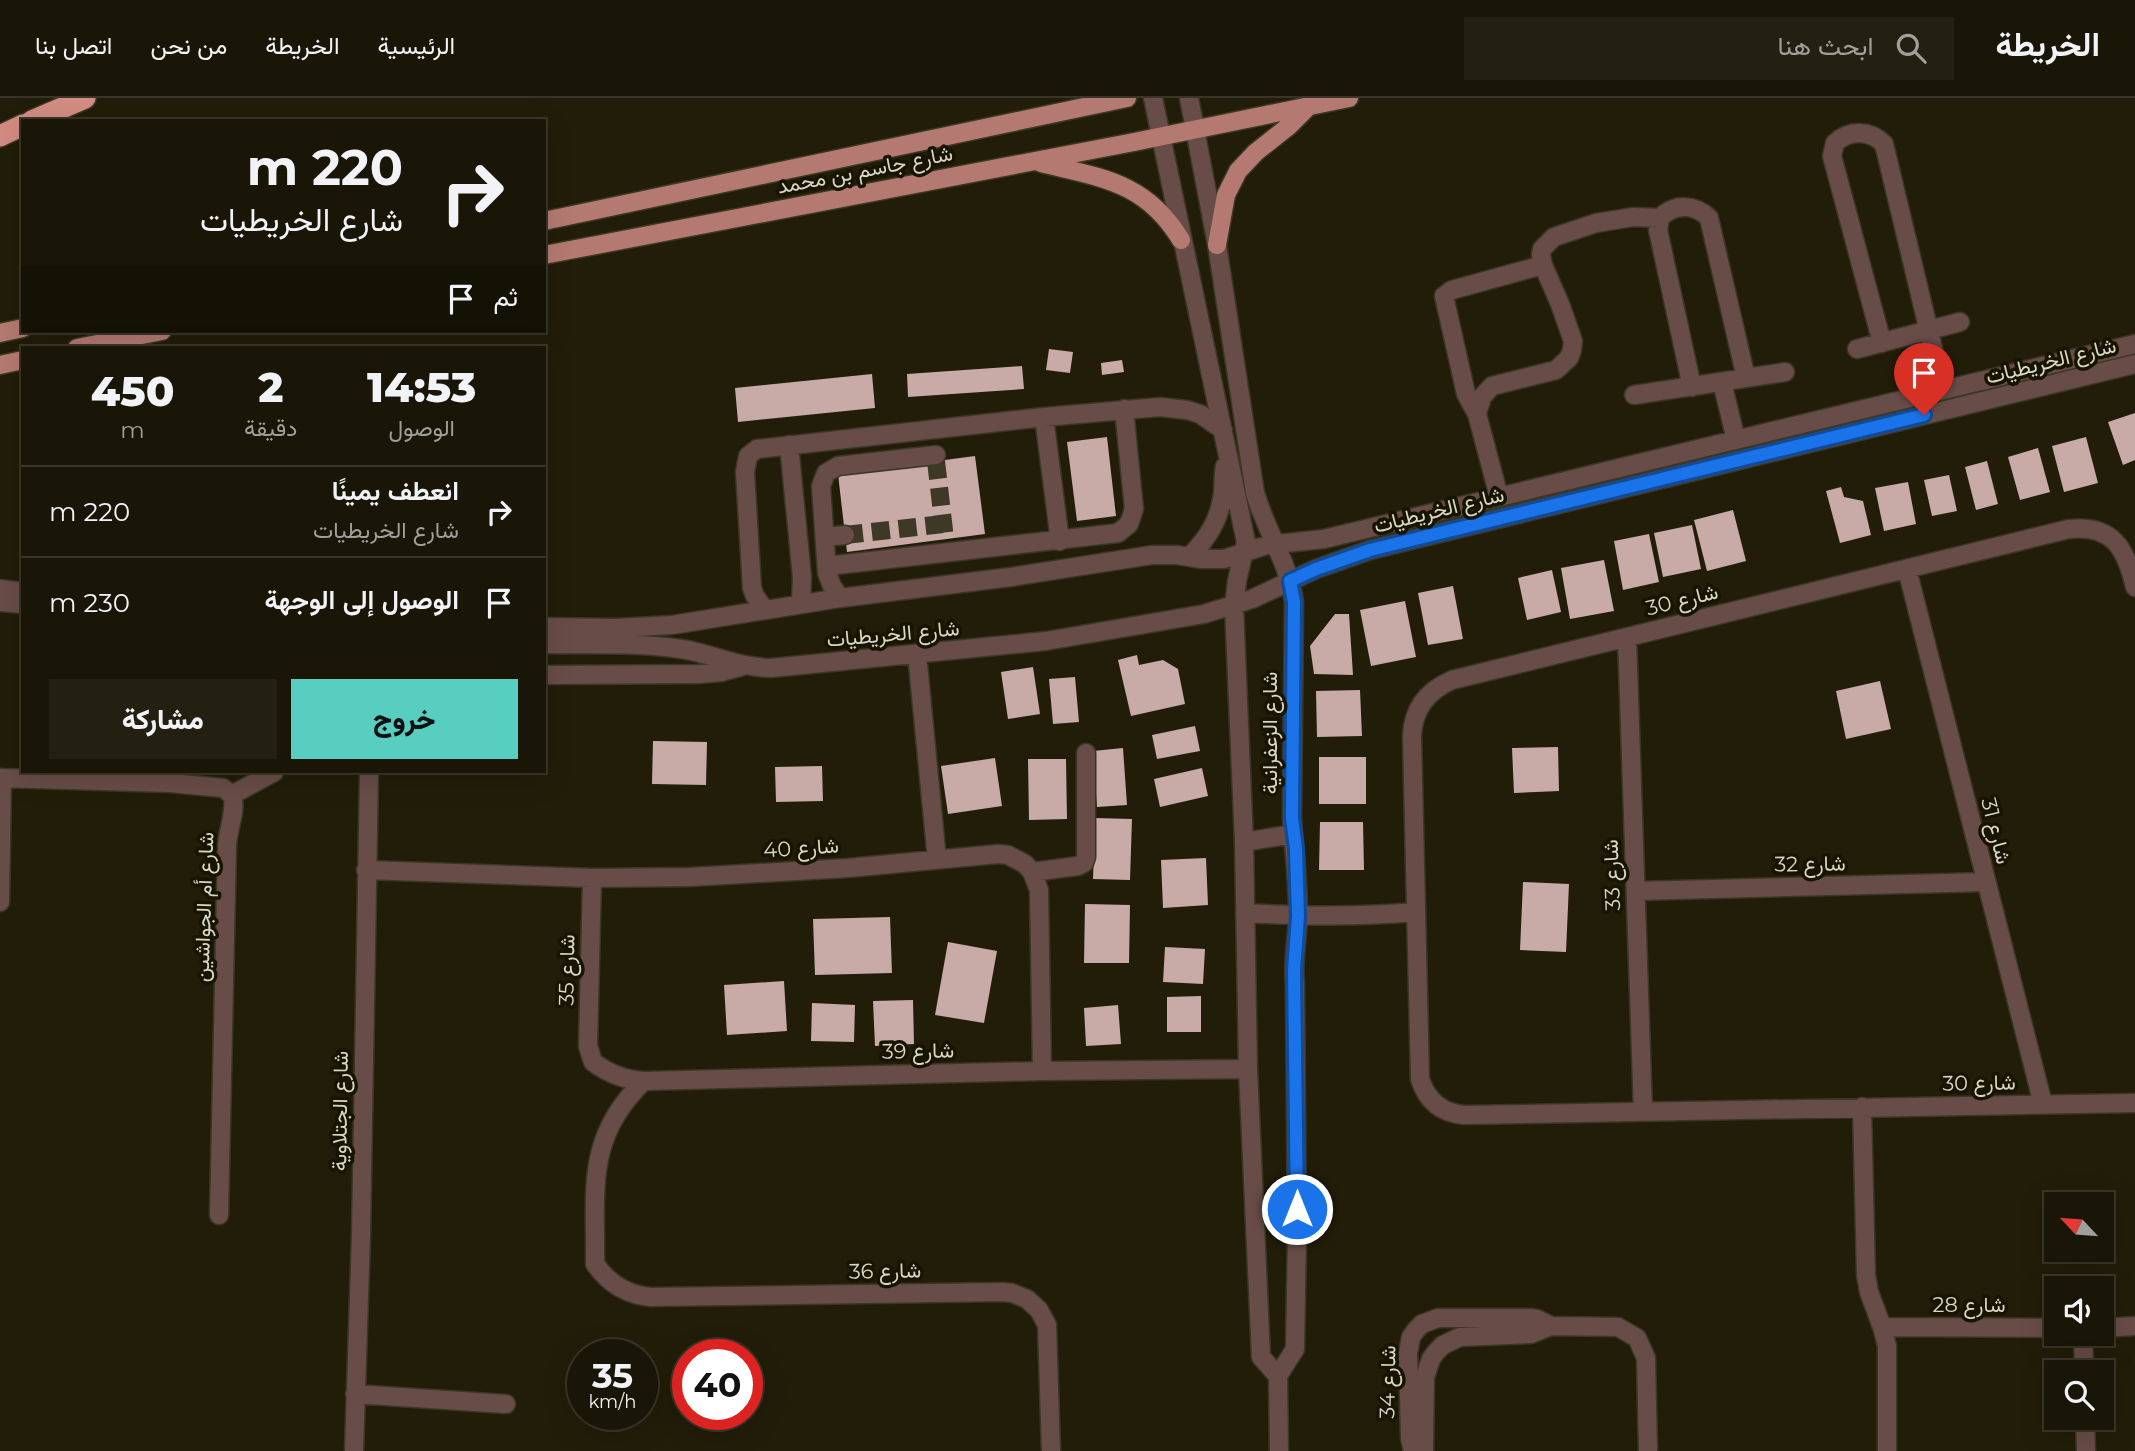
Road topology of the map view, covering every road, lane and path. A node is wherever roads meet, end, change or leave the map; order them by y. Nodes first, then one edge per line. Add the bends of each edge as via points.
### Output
1 (85, 98) edge
2 (1127, 98) edge
3 (1153, 98) edge
4 (1189, 98) edge
5 (1349, 98) edge
6 (1309, 106) junction
7 (37, 119) edge
8 (21, 126) edge
9 (1195, 130) junction
10 (0, 136) edge
11 (1161, 136) junction
12 (1034, 161) junction
13 (1660, 218) junction
14 (546, 221) edge
15 (1181, 240) junction
16 (1217, 245) junction
17 (546, 255) edge
18 (1543, 265) junction
19 (1960, 322) dead end
20 (21, 328) edge
21 (1929, 331) junction
22 (0, 333) edge
23 (152, 333) edge
24 (1882, 343) junction
25 (2135, 344) edge
26 (88, 346) edge
27 (1857, 349) dead end
28 (21, 360) edge
29 (2135, 364) edge
30 (0, 365) edge
31 (1785, 372) dead end
32 (1746, 378) junction
33 (1722, 382) junction
34 (1692, 387) junction
35 (1943, 390) junction
36 (1634, 395) dead end
37 (1124, 408) junction
38 (1477, 414) junction
39 (1044, 417) junction
40 (933, 429) junction
41 (1223, 430) junction
42 (1736, 440) junction
43 (789, 444) junction
44 (1228, 452) junction
45 (1499, 497) junction
46 (845, 535) tunnel mouth
47 (825, 537) junction
48 (1060, 541) junction
49 (1276, 544) junction
50 (1245, 554) junction
51 (1190, 556) junction
52 (827, 566) junction
53 (1908, 569) junction
54 (1290, 581) junction
55 (2135, 587) edge
56 (0, 589) edge
57 (21, 592) edge
58 (840, 598) junction
59 (0, 601) edge
60 (21, 604) edge
61 (801, 604) junction
62 (1234, 606) junction
63 (764, 610) junction
64 (699, 622) junction
65 (546, 627) edge
66 (1627, 637) junction
67 (546, 644) edge
68 (699, 653) junction
69 (917, 654) junction
70 (743, 666) junction
71 (546, 674) edge
72 (1086, 753) dead end
73 (272, 773) edge
74 (369, 773) edge
75 (1, 778) edge
76 (232, 794) junction
77 (1293, 834) junction
78 (1244, 842) junction
79 (937, 860) junction
80 (366, 870) junction
81 (1032, 872) junction
82 (592, 878) junction
83 (1986, 882) junction
84 (1636, 891) junction
85 (0, 902) edge
86 (1416, 912) junction
87 (1245, 913) junction
88 (1298, 916) junction
89 (593, 1062) joint
90 (1248, 1069) junction
91 (1042, 1071) junction
92 (644, 1081) junction
93 (2135, 1103) edge
94 (2043, 1104) junction
95 (1862, 1107) junction
96 (1643, 1112) junction
97 (219, 1215) dead end
98 (1551, 1326) junction
99 (2135, 1326) edge
100 (1882, 1327) junction
101 (2114, 1327) edge
102 (2044, 1328) edge
103 (1278, 1376) junction
104 (355, 1394) junction
105 (506, 1404) dead end
106 (2085, 1430) edge
107 (354, 1451) edge
108 (1051, 1451) edge
109 (1279, 1451) edge
110 (1413, 1451) edge
111 (1424, 1451) edge
112 (1648, 1451) edge
113 (1887, 1451) edge
114 (2086, 1451) edge

1 - 7 highway
2 - 14 main road, شارع جاسم بن محمد
3 - 11 street, شارع الزعفرانية
4 - 9 street, شارع الزعفرانية
5 - 6 main road, شارع جاسم بن محمد
6 - 9 main road, شارع جاسم بن محمد
6 - 16 main road via 1238,171 1226,195
8 - 10 highway
9 - 11 main road, شارع جاسم بن محمد
9 - 16 street, شارع الزعفرانية
11 - 12 main road, شارع جاسم بن محمد
11 - 15 street, شارع الزعفرانية
12 - 15 main road via 1109,180 1136,192 1157,208
12 - 17 main road, شارع جاسم بن محمد
13 - 18 street via 1615,219 1553,237 1541,255
13 - 32 street via 1686,206 1709,218
13 - 34 street via 1658,230
15 - 41 street, شارع الزعفرانية
16 - 49 street, شارع الزعفرانية via 1255,493
18 - 38 street via 1573,341 1569,358 1556,370 1492,387 1482,397
18 - 38 street via 1444,296 1466,394
19 - 21 street
20 - 22 main road
21 - 24 street
21 - 24 street via 1884,144 1870,134 1853,133 1835,143 1832,156
21 - 35 street
23 - 26 main road
24 - 27 street
25 - 35 street, شارع الخريطيات
28 - 30 main road
29 - 54 street, شارع الخريطيات via 1379,548
31 - 32 street
32 - 33 street
33 - 34 street
33 - 42 street
34 - 36 street
35 - 42 street, شارع الخريطيات
37 - 39 street
37 - 41 street via 1187,410
37 - 48 street via 1133,500 1129,524 1111,535
38 - 45 street
39 - 40 street
39 - 48 street
40 - 43 street
40 - 47 street via 936,458 830,469 821,486
41 - 44 street, شارع الزعفرانية
42 - 45 street, شارع الخريطيات
43 - 61 street
43 - 63 street via 752,451 745,472 752,588
44 - 50 street, شارع الزعفرانية
44 - 51 street via 1217,520
45 - 49 street, شارع الخريطيات via 1324,539
46 - 47 street
47 - 52 street
48 - 52 street via 946,546
49 - 50 street, شارع الخريطيات
49 - 54 street, شارع الزعفرانية
50 - 51 street, شارع الخريطيات via 1224,559
50 - 62 street, شارع الزعفرانية
51 - 58 street, شارع الخريطيات via 1152,555
52 - 58 street
53 - 55 street, شارع 30 via 2080,528 2101,532 2119,545
53 - 66 street, شارع 30
53 - 83 street, شارع 31
54 - 62 street, شارع الخريطيات
54 - 77 street, شارع الزعفرانية via 1294,602
56 - 57 street
58 - 61 street, شارع الخريطيات
59 - 60 street
61 - 63 street, شارع الخريطيات
62 - 69 street, شارع الخريطيات via 1097,633
62 - 78 street, شارع الزعفرانية
63 - 64 street, شارع الخريطيات
64 - 65 street, شارع الخريطيات via 635,628
64 - 68 street
66 - 84 street, شارع 33
66 - 86 street, شارع 30 via 1452,680 1426,697 1413,726
67 - 68 street, شارع الخريطيات via 662,647
68 - 70 street, شارع الخريطيات
69 - 70 street, شارع الخريطيات via 771,668
69 - 79 street
70 - 71 street via 699,674
72 - 81 street via 1084,863
73 - 76 street
74 - 80 street, شارع الجتلاوية
75 - 76 street via 178,783
75 - 85 street
76 - 97 street, شارع أم الجواشين
77 - 78 street
77 - 88 street, شارع الزعفرانية
78 - 87 street, شارع الزعفرانية
79 - 81 street, شارع 40 via 998,854 1017,859
79 - 82 street, شارع 40 via 778,873
80 - 82 street, شارع 40
80 - 104 street, شارع الجتلاوية
81 - 91 street via 1040,890
82 - 89 street, شارع 35 via 588,1046
83 - 84 street, شارع 32
83 - 94 street, شارع 31
84 - 96 street, شارع 33
86 - 88 street
86 - 96 street, شارع 30 via 1420,1079 1436,1105 1464,1115
87 - 88 street
87 - 90 street, شارع الزعفرانية
88 - 103 street, شارع الزعفرانية via 1294,971 1295,1349
89 - 92 street, شارع 39 via 611,1074
90 - 91 street, شارع 39
90 - 103 street, شارع الزعفرانية via 1261,1357
91 - 92 street, شارع 39
92 - 108 street, شارع 36 via 610,1123 599,1154 595,1264 615,1285 651,1297 1020,1295 1034,1304 1047,1325
93 - 94 street, شارع 30
94 - 95 street, شارع 30
95 - 96 street, شارع 30
95 - 100 street via 1866,1275
98 - 110 street, شارع 34 via 1530,1318 1438,1318 1422,1324 1408,1353
98 - 111 street, شارع 34 via 1524,1334 1469,1336 1443,1345 1431,1359 1425,1377
98 - 112 street, شارع 34 via 1618,1327 1637,1338 1646,1359
99 - 101 street
100 - 102 street, شارع 28
100 - 113 street via 1887,1346
103 - 109 street
104 - 105 street
104 - 107 street, شارع الجتلاوية
106 - 114 street

